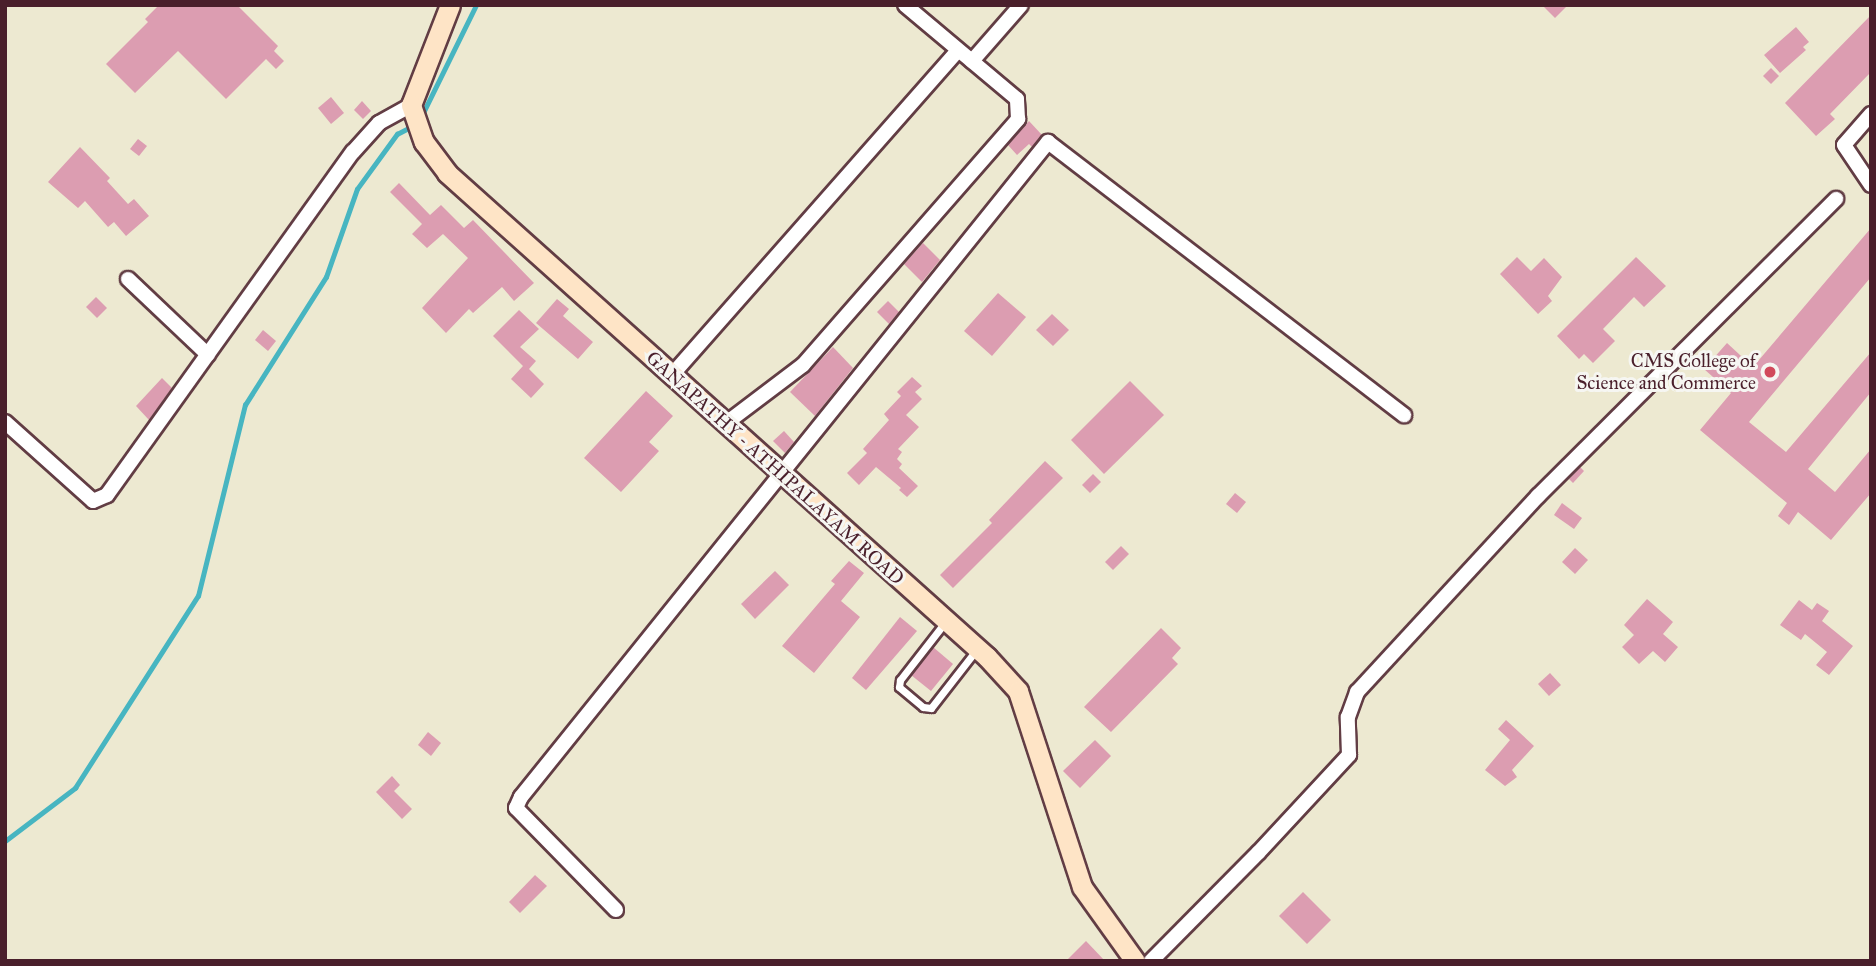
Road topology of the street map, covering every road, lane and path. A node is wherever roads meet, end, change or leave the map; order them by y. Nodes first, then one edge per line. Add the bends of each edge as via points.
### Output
1 (450, 5) edge
2 (905, 5) edge
3 (1021, 5) edge
4 (958, 50) junction
5 (972, 61) junction
6 (411, 105) junction
7 (1871, 114) edge
8 (1871, 185) edge
9 (1836, 199) dead end
10 (128, 279) dead end
11 (208, 355) junction
12 (671, 376) junction
13 (1404, 415) dead end
14 (5, 422) edge
15 (725, 424) junction
16 (782, 474) junction
17 (946, 621) junction
18 (977, 648) junction
19 (617, 911) dead end
20 (1135, 961) edge
21 (1151, 961) edge

1 - 6 main road
2 - 4 street
3 - 5 street
4 - 5 street
4 - 12 street
5 - 15 street via 1017,99 1018,118 803,365
6 - 11 street via 379,123 353,152
6 - 12 main road, GANAPATHY - ATHIPALAYAM ROAD via 424,142 447,173
7 - 8 street via 1844,145
9 - 21 street via 1538,496 1357,692 1348,717 1349,755
10 - 11 street
11 - 14 street via 107,495 93,501
12 - 15 main road, GANAPATHY - ATHIPALAYAM ROAD
13 - 16 street via 1048,142
15 - 16 main road, GANAPATHY - ATHIPALAYAM ROAD
16 - 17 main road, GANAPATHY - ATHIPALAYAM ROAD
16 - 19 street via 516,808
17 - 18 main road, GANAPATHY - ATHIPALAYAM ROAD
17 - 18 lane via 899,687 923,707 931,708
18 - 20 main road, GANAPATHY - ATHIPALAYAM ROAD via 1018,691 1082,887

